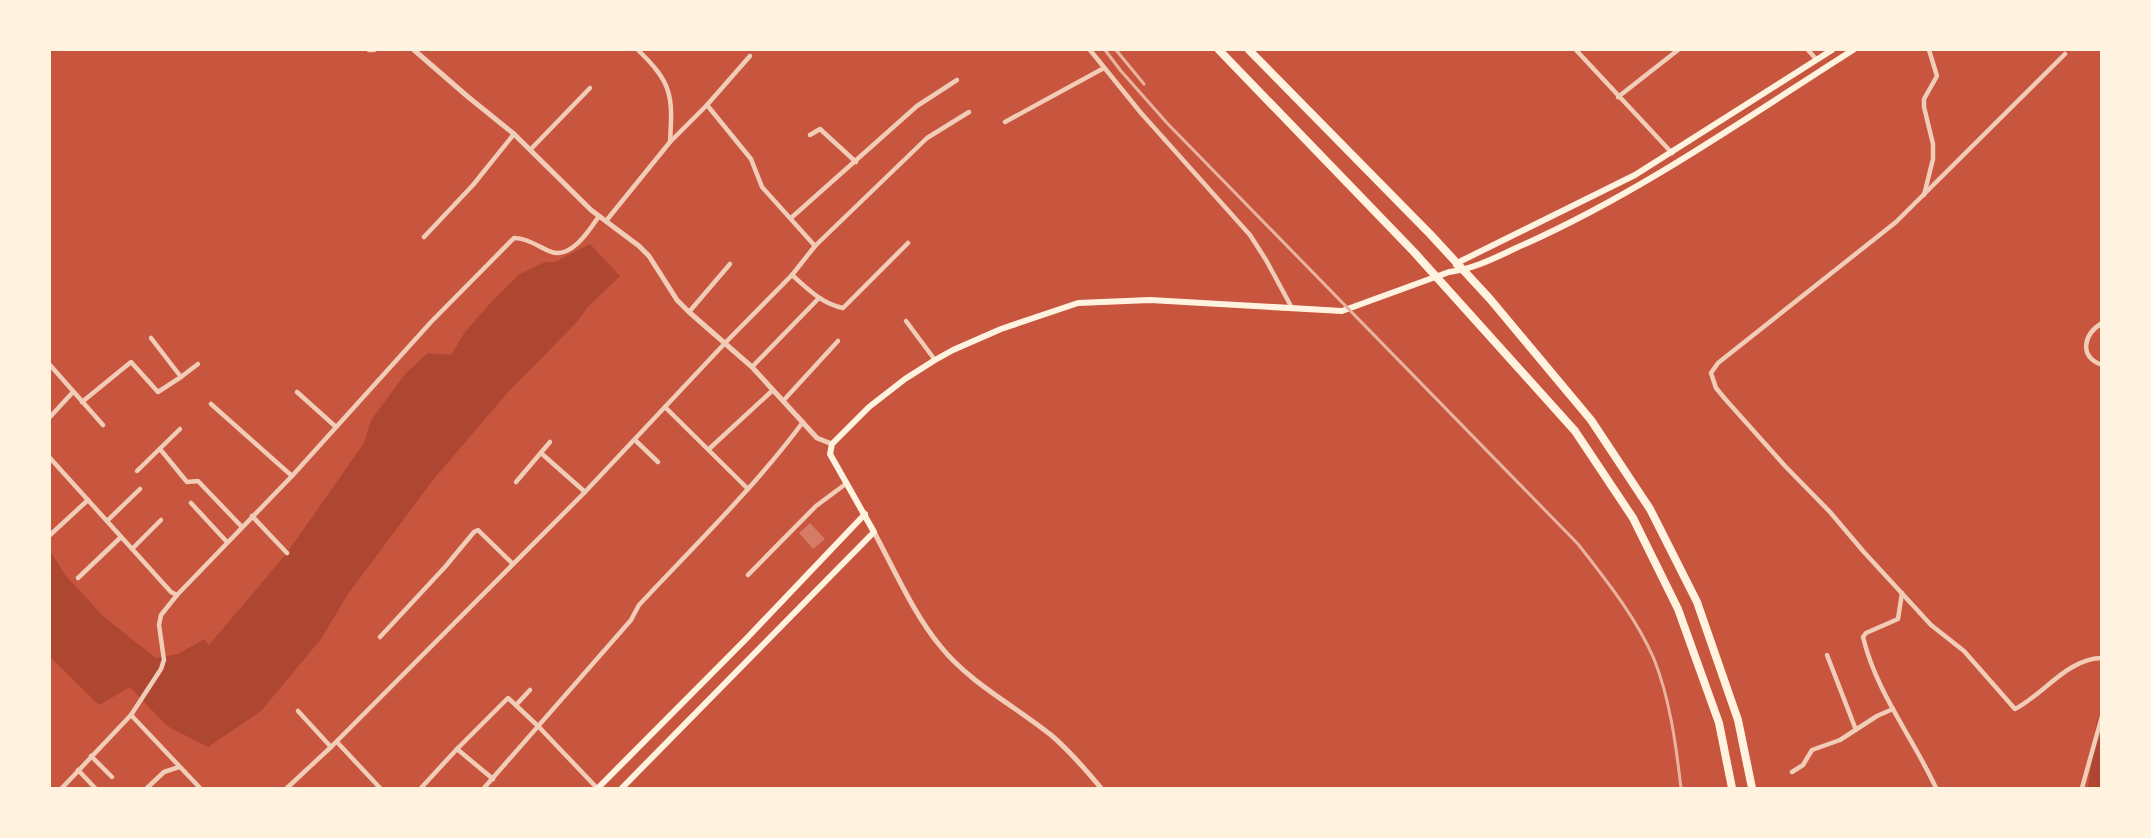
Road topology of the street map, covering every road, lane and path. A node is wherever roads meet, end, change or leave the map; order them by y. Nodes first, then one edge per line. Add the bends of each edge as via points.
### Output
1 (369, 50) edge
2 (374, 50) edge
3 (414, 50) edge
4 (641, 50) edge
5 (1090, 50) edge
6 (1219, 50) edge
7 (1249, 50) edge
8 (1576, 50) edge
9 (1678, 50) edge
10 (1808, 50) edge
11 (1832, 50) edge
12 (1853, 50) edge
13 (1929, 50) edge
14 (2065, 54) dead end
15 (750, 56) dead end
16 (1816, 59) junction
17 (1104, 68) junction
18 (1794, 74) junction
19 (957, 80) dead end
20 (1800, 84) junction
21 (590, 88) dead end
22 (1761, 94) junction
23 (1618, 97) junction
24 (1767, 104) junction
25 (707, 105) junction
26 (969, 112) dead end
27 (1005, 122) dead end
28 (514, 134) junction
29 (810, 135) dead end
30 (670, 142) junction
31 (531, 149) junction
32 (1672, 153) junction
33 (856, 162) junction
34 (1635, 175) junction
35 (1640, 186) junction
36 (1924, 195) junction
37 (598, 216) junction
38 (791, 218) junction
39 (606, 222) junction
40 (1536, 224) junction
41 (1542, 236) junction
42 (424, 237) dead end
43 (908, 243) dead end
44 (815, 246) junction
45 (730, 264) dead end
46 (1449, 272) junction
47 (792, 275) junction
48 (819, 298) junction
49 (1292, 308) junction
50 (689, 312) junction
51 (906, 321) dead end
52 (2102, 323) edge
53 (151, 338) dead end
54 (838, 341) dead end
55 (726, 342) junction
56 (935, 360) junction
57 (198, 364) dead end
58 (50, 365) edge
59 (2102, 365) edge
60 (752, 367) junction
61 (181, 377) junction
62 (773, 390) junction
63 (73, 392) junction
64 (297, 392) dead end
65 (783, 401) junction
66 (82, 402) junction
67 (211, 404) dead end
68 (665, 407) junction
69 (50, 417) edge
70 (802, 422) junction
71 (104, 425) dead end
72 (336, 427) junction
73 (180, 429) dead end
74 (635, 440) junction
75 (550, 442) dead end
76 (832, 444) junction
77 (160, 449) junction
78 (709, 449) junction
79 (541, 453) junction
80 (50, 458) edge
81 (658, 462) dead end
82 (137, 471) dead end
83 (292, 476) junction
84 (516, 483) dead end
85 (847, 483) junction
86 (140, 489) dead end
87 (747, 489) junction
88 (585, 492) junction
89 (88, 500) junction
90 (191, 503) dead end
91 (865, 514) junction
92 (252, 516) junction
93 (161, 520) dead end
94 (107, 521) junction
95 (242, 527) junction
96 (874, 532) junction
97 (50, 535) edge
98 (121, 537) junction
99 (227, 542) junction
100 (132, 549) junction
101 (287, 553) dead end
102 (512, 563) junction
103 (748, 575) dead end
104 (78, 578) dead end
105 (1902, 593) junction
106 (177, 595) junction
107 (380, 637) dead end
108 (1827, 655) dead end
109 (2102, 658) edge
110 (530, 690) dead end
111 (516, 705) junction
112 (1893, 709) junction
113 (298, 711) dead end
114 (131, 715) junction
115 (2102, 716) edge
116 (538, 726) junction
117 (1856, 730) junction
118 (337, 741) junction
119 (331, 747) junction
120 (457, 749) junction
121 (92, 756) junction
122 (179, 767) junction
123 (78, 770) junction
124 (1792, 772) dead end
125 (112, 777) dead end
126 (493, 779) junction
127 (62, 789) edge
128 (95, 789) edge
129 (147, 789) edge
130 (200, 789) edge
131 (287, 789) edge
132 (380, 789) edge
133 (421, 789) edge
134 (484, 789) edge
135 (597, 789) edge
136 (622, 789) edge
137 (1101, 789) edge
138 (1732, 789) edge
139 (1752, 789) edge
140 (1936, 789) edge
141 (2082, 789) edge

1 - 2 street
3 - 28 street
4 - 30 street via 668,86 672,107
5 - 17 street
6 - 138 highway via 1414,252 1575,431 1633,518 1678,609 1719,723
7 - 139 highway via 1490,298 1592,420 1650,509 1697,602 1738,720
8 - 23 street
9 - 23 street
10 - 16 street
11 - 16 main road
12 - 20 main road
13 - 36 street via 1937,76 1924,99 1933,144
14 - 36 street
15 - 25 street
16 - 18 main road
17 - 27 street
17 - 49 street via 1250,235
18 - 20 main road
18 - 22 main road
19 - 33 street via 916,106
20 - 24 main road
21 - 31 street
22 - 24 main road
22 - 32 main road
23 - 32 street
24 - 35 main road
25 - 30 street
25 - 38 street via 751,159 762,187
26 - 44 street via 927,138
28 - 31 street
28 - 42 street
29 - 33 street via 820,129
30 - 39 street
31 - 37 street
32 - 34 main road
33 - 38 street
34 - 35 main road
34 - 40 main road
35 - 41 main road
36 - 105 street via 1896,222 1718,363 1711,373 1726,400
37 - 39 street
37 - 72 street via 585,237 566,251 553,253 523,238 514,238
38 - 44 street
39 - 50 street via 649,256
40 - 41 main road
40 - 46 main road via 1461,261
41 - 46 main road via 1465,270
43 - 48 street via 843,308
44 - 47 street
45 - 50 street
46 - 49 main road via 1342,311
47 - 48 street
47 - 55 street
48 - 60 street
49 - 56 main road via 1150,300 1078,303 1001,329
50 - 55 street
51 - 56 street
52 - 59 street via 2090,331 2086,349
53 - 61 street
54 - 65 street
55 - 60 street
55 - 68 street
56 - 76 main road via 869,407
57 - 61 street
58 - 63 street
60 - 62 street
61 - 66 street via 158,392 131,362
62 - 65 street
62 - 78 street
63 - 66 street
63 - 69 street
64 - 72 street
65 - 70 street
66 - 71 street
67 - 83 street
68 - 74 street
68 - 78 street
70 - 76 street via 817,438
70 - 87 street
72 - 83 street
73 - 77 street
74 - 81 street
74 - 88 street
75 - 79 street
76 - 85 main road via 830,454
77 - 82 street
77 - 95 street via 187,482 198,481
78 - 87 street
79 - 84 street
79 - 88 street
80 - 89 street
83 - 92 street
85 - 91 main road
85 - 103 street via 816,506
86 - 94 street
87 - 116 street via 639,605 631,620
88 - 102 street
89 - 94 street
89 - 97 street
90 - 99 street
91 - 96 main road
91 - 135 main road
92 - 95 street
92 - 101 street
93 - 100 street
94 - 98 street
95 - 99 street
96 - 136 main road
96 - 137 street via 940,647 964,670 1052,736
98 - 100 street
98 - 104 street
99 - 106 street
100 - 106 street
102 - 107 street via 478,530 474,532
102 - 118 street
105 - 109 street via 1931,625 1964,651 2015,709 2090,658
105 - 112 street via 1898,619 1863,637
106 - 114 street via 161,615 161,669
108 - 117 street
110 - 111 street
111 - 116 street
111 - 120 street via 509,698 505,700
112 - 117 street
112 - 140 street
113 - 119 street
114 - 121 street
114 - 122 street
115 - 141 street
116 - 126 street
116 - 135 street
117 - 124 street via 1812,750 1803,765
118 - 119 street
118 - 132 street
119 - 131 street
120 - 126 street
120 - 133 street
121 - 123 street
121 - 125 street
122 - 129 street via 164,772
122 - 130 street
123 - 127 street
123 - 128 street
126 - 134 street

